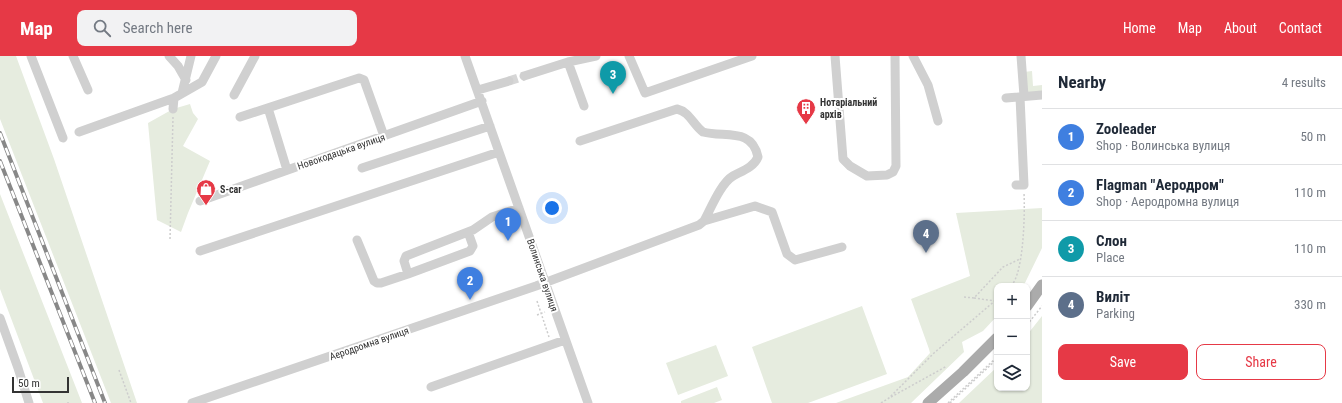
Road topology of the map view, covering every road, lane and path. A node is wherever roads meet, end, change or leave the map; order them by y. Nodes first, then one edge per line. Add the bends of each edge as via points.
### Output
1 (30, 56) edge
2 (73, 56) edge
3 (169, 56) edge
4 (191, 56) edge
5 (216, 56) edge
6 (254, 56) edge
7 (465, 56) edge
8 (596, 56) edge
9 (629, 56) edge
10 (752, 56) edge
11 (835, 56) edge
12 (895, 56) edge
13 (913, 56) edge
14 (1022, 56) edge
15 (568, 62) junction
16 (524, 76) tunnel mouth
17 (186, 80) junction
18 (509, 81) tunnel mouth
19 (88, 90) dead end
20 (478, 90) junction
21 (234, 95) dead end
22 (1042, 95) edge
23 (178, 96) junction
24 (1022, 97) junction
25 (1006, 98) dead end
26 (482, 101) junction
27 (584, 106) dead end
28 (268, 108) junction
29 (173, 109) joint
30 (240, 118) dead end
31 (938, 121) dead end
32 (490, 126) junction
33 (79, 132) dead end
34 (384, 136) junction
35 (63, 138) dead end
36 (580, 142) dead end
37 (500, 152) junction
38 (362, 168) dead end
39 (287, 170) junction
40 (1020, 185) joint
41 (200, 201) dead end
42 (519, 208) junction
43 (704, 221) junction
44 (468, 232) junction
45 (170, 239) dead end
46 (357, 240) dead end
47 (842, 247) dead end
48 (200, 251) dead end
49 (1020, 260) junction
50 (408, 274) junction
51 (545, 283) junction
52 (1014, 283) edge
53 (1042, 286) edge
54 (964, 297) dead end
55 (974, 298) junction
56 (537, 301) dead end
57 (994, 301) edge
58 (994, 302) edge
59 (1030, 302) edge
60 (1042, 307) edge
61 (545, 312) dead end
62 (541, 314) junction
63 (537, 315) dead end
64 (0, 318) edge
65 (1030, 322) edge
66 (565, 340) junction
67 (994, 341) edge
68 (552, 344) junction
69 (994, 361) edge
70 (948, 366) dead end
71 (119, 370) dead end
72 (431, 387) dead end
73 (889, 398) junction
74 (209, 400) edge
75 (29, 403) edge
76 (131, 403) edge
77 (192, 403) edge
78 (588, 403) edge
79 (881, 403) edge
80 (928, 403) edge
81 (949, 403) edge

1 - 35 street
2 - 19 street
3 - 17 street
4 - 17 street
5 - 23 street via 202,82
6 - 21 street
7 - 20 street, Волинська вулиця
8 - 15 street
9 - 10 street via 645,93
11 - 12 street via 843,159 867,176 887,175 896,166
13 - 31 street via 928,85
14 - 24 street
15 - 16 street
15 - 27 street
17 - 23 street
18 - 20 street
20 - 26 street, Волинська вулиця
22 - 24 street
23 - 29 street
23 - 33 street
24 - 25 street
24 - 40 street
26 - 32 street, Волинська вулиця
26 - 34 street, Новокодацька вулиця
28 - 30 street
28 - 34 street via 359,78 364,80
28 - 39 street
29 - 45 path
32 - 37 street, Волинська вулиця
32 - 38 street
34 - 39 street, Новокодацька вулиця
36 - 43 street via 678,109 688,114 703,132 738,135 748,139 757,152 756,161 727,181
37 - 42 street, Волинська вулиця
37 - 48 street
39 - 41 street, Новокодацька вулиця
40 - 49 path via 1025,228
42 - 44 street via 492,216
42 - 51 street, Волинська вулиця
43 - 47 street, Аеродромна вулиця via 755,206 772,212 787,254 795,260
43 - 51 street, Аеродромна вулиця
44 - 50 street via 406,256 404,261
44 - 50 street via 474,246 470,251
46 - 50 street via 374,281 386,282
49 - 52 path
49 - 55 path via 1003,267
51 - 66 street, Волинська вулиця
51 - 74 street, Аеродромна вулиця
53 - 59 main road
54 - 55 path
55 - 57 path
56 - 62 path
58 - 73 path via 934,353
60 - 65 path
61 - 62 path
62 - 63 path
62 - 68 path
64 - 75 street
66 - 68 street
66 - 78 street, Волинська вулиця
67 - 80 main road
68 - 72 street
69 - 81 path
70 - 73 path
71 - 76 path
73 - 79 path
74 - 77 street, Аеродромна вулиця

